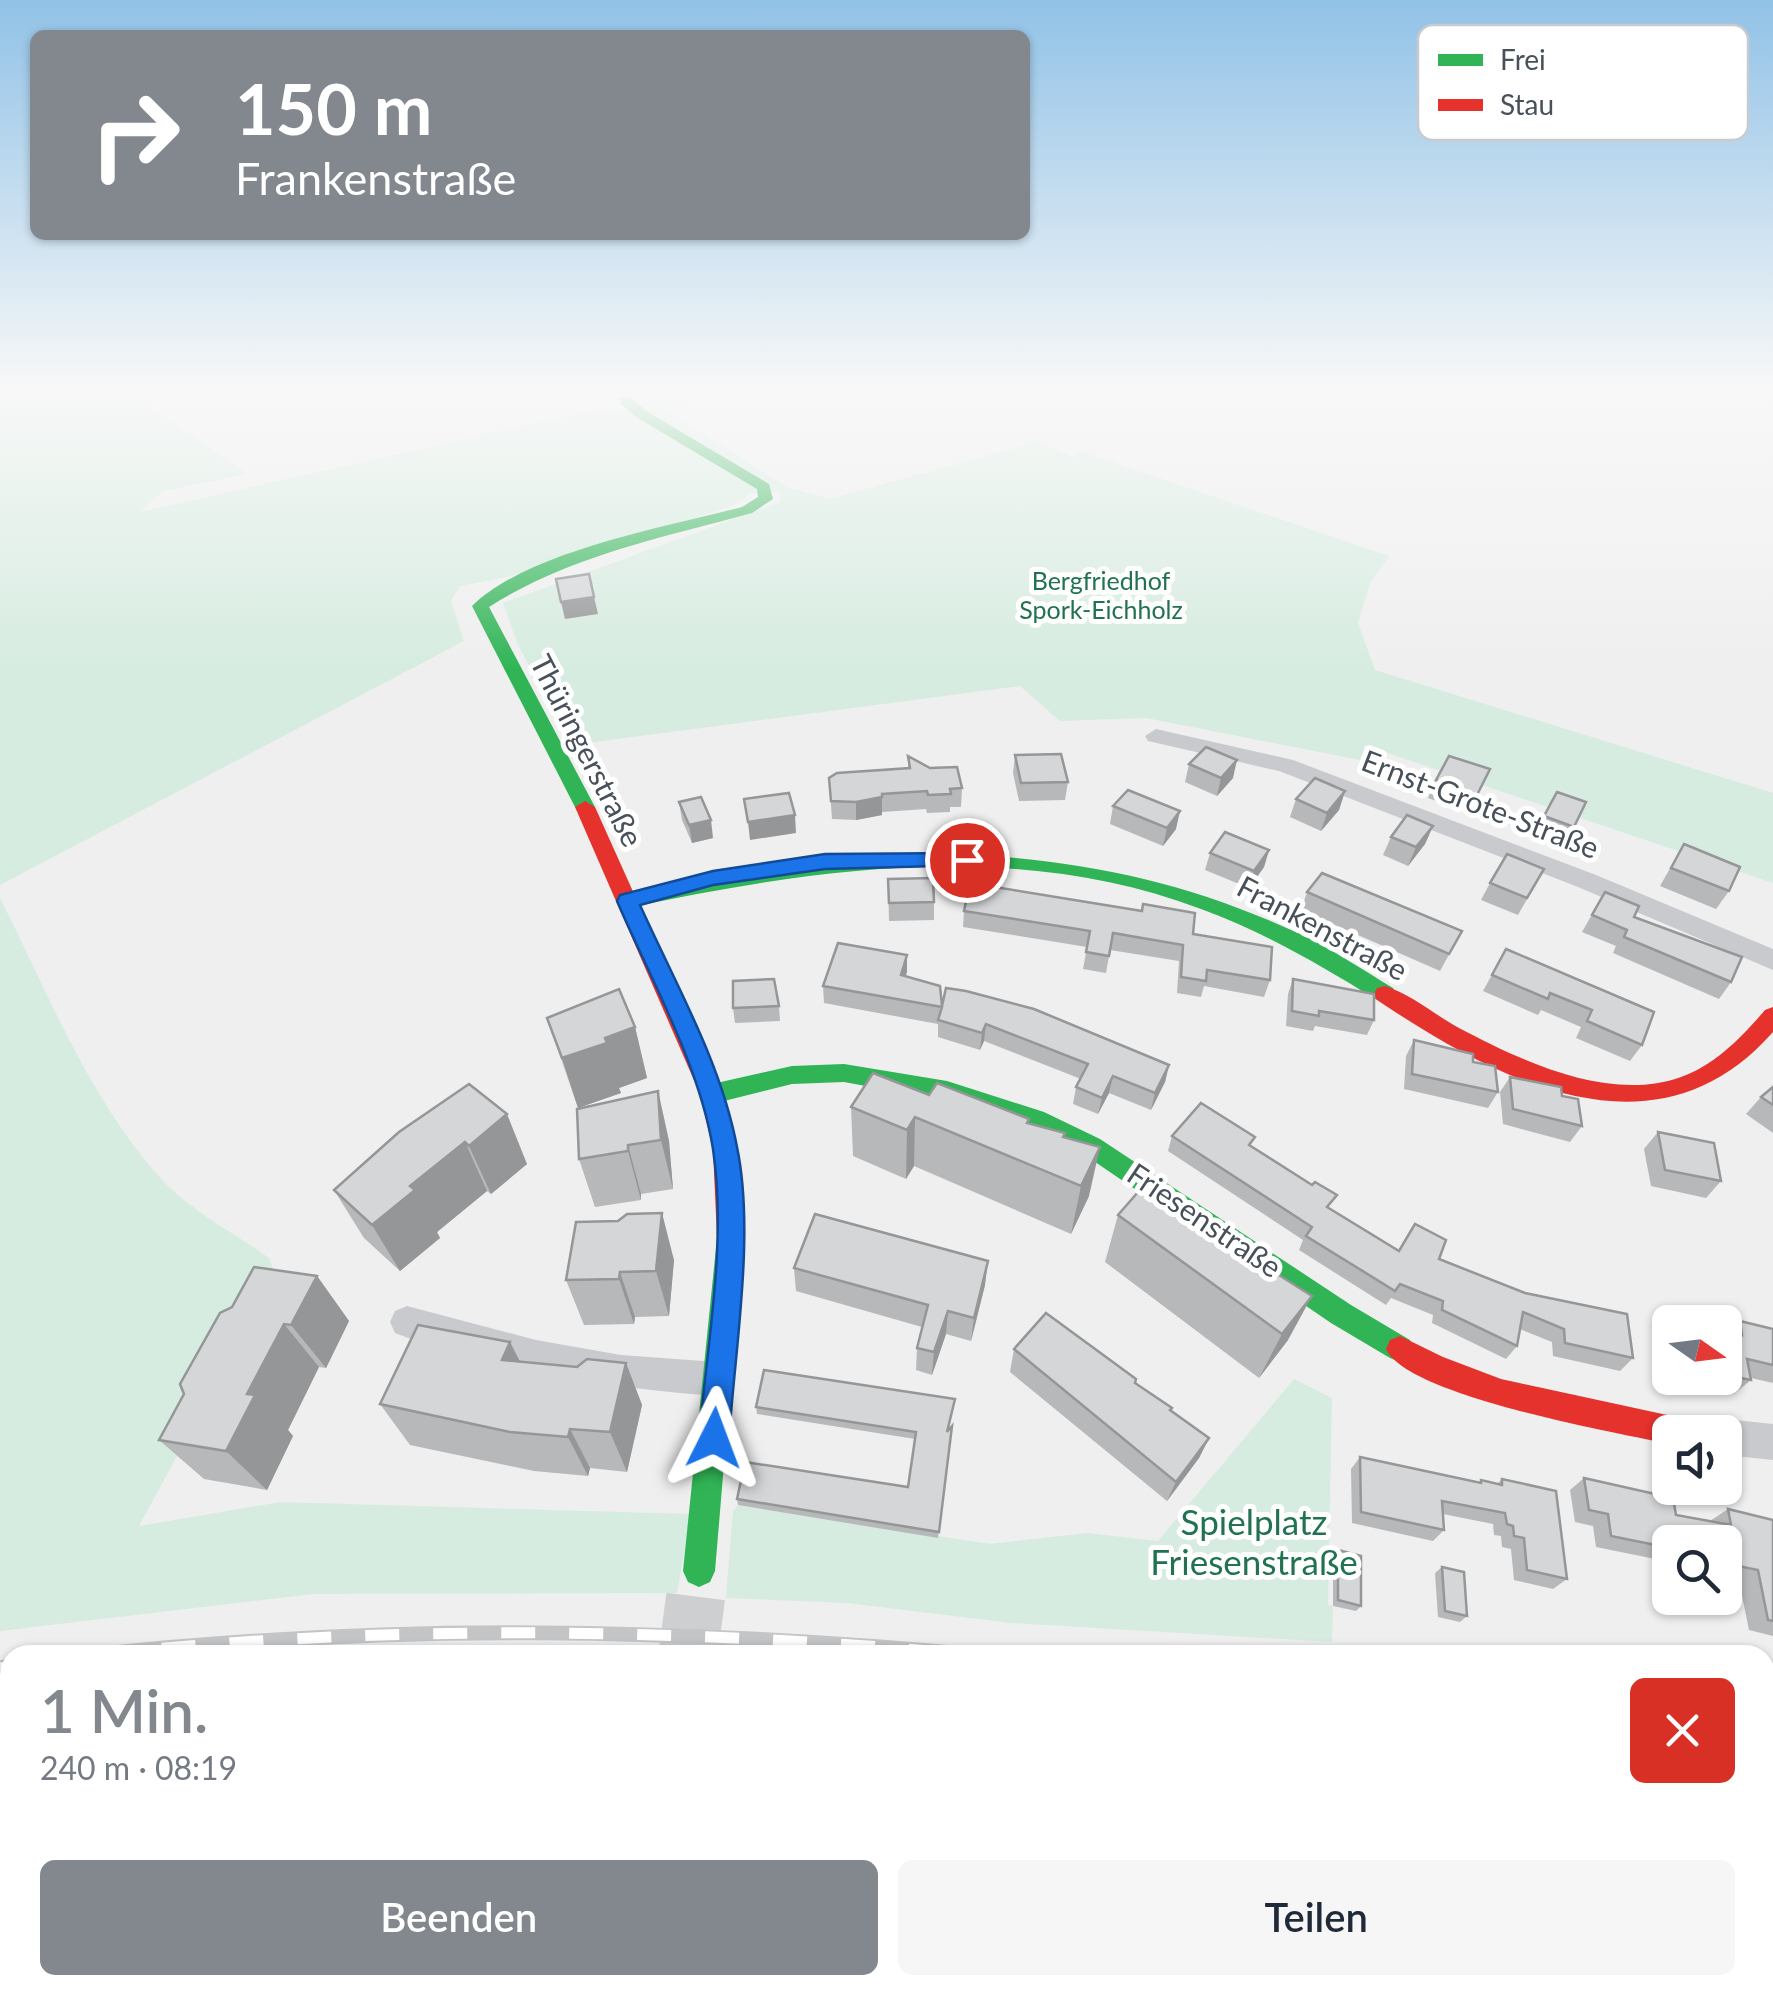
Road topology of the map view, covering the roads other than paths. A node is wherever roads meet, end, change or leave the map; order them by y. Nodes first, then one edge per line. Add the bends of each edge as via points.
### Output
1 (758, 484) edge
2 (1156, 736) dead end
3 (628, 901) junction
4 (1773, 960) edge
5 (1773, 1016) edge
6 (712, 1094) junction
7 (407, 1322) dead end
8 (717, 1380) junction
9 (1652, 1430) edge
10 (1742, 1439) edge
11 (1773, 1442) edge
12 (699, 1571) tunnel mouth

1 - 3 street, Thüringerstraße via 766,500 747,510 561,566 494,592 480,606
2 - 4 street, Ernst-Grote-Straße via 1370,783
3 - 5 street, Frankenstraße via 713,878 825,862 967,860 1106,873 1205,901 1268,928 1478,1049 1542,1075 1622,1092 1657,1093 1687,1084 1742,1050
3 - 6 street, Thüringerstraße
6 - 8 street, Thüringerstraße via 726,1150 731,1221
6 - 9 street, Friesenstraße via 792,1075 844,1074 947,1091 1036,1120 1091,1146 1420,1362 1516,1398
7 - 8 street via 620,1372
8 - 12 street, Thüringerstraße
10 - 11 street

